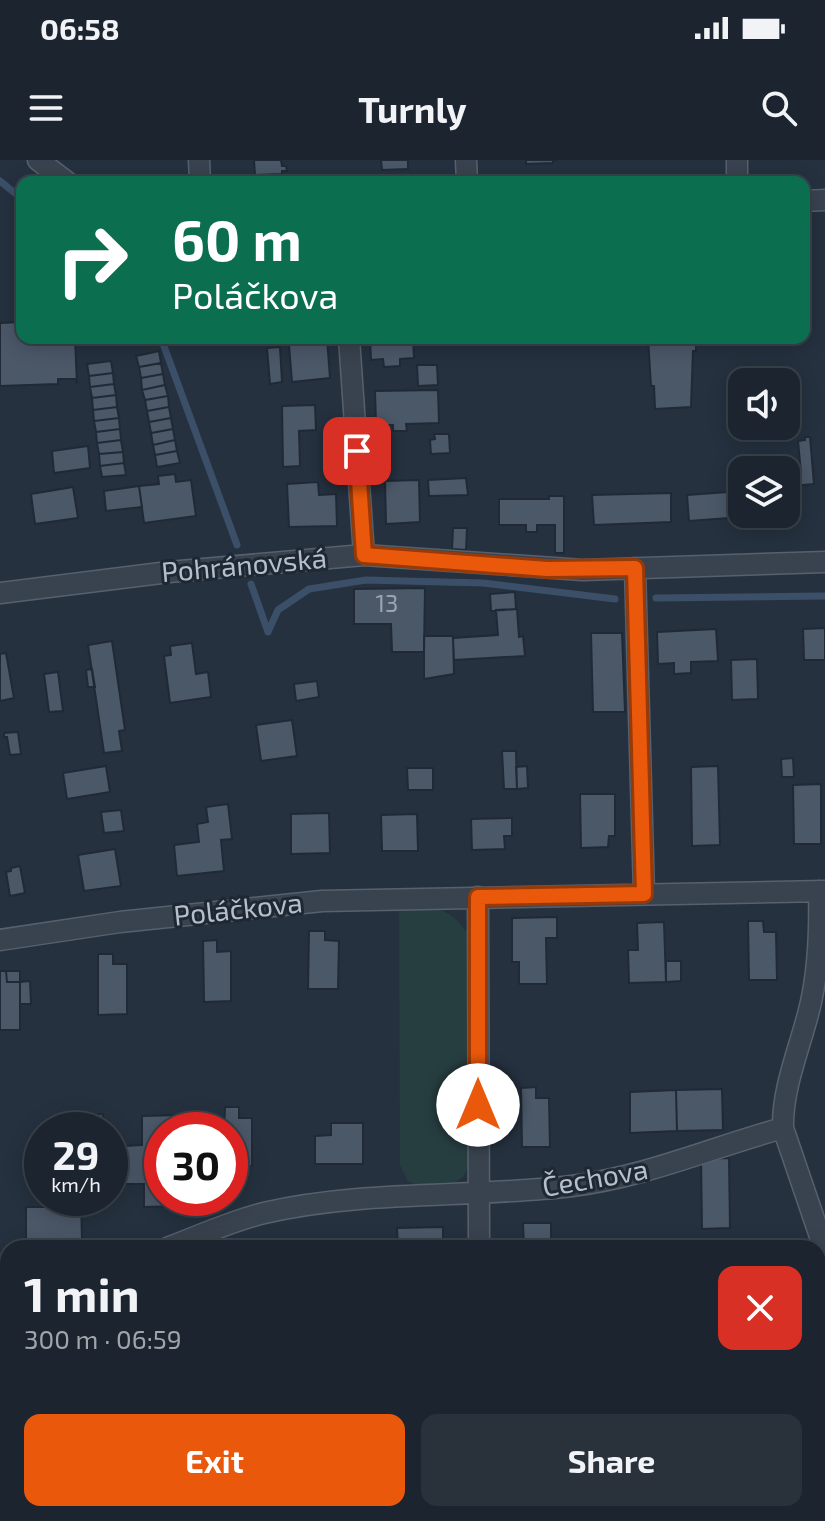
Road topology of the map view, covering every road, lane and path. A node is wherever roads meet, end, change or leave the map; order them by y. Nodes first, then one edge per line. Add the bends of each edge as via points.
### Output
1 (38, 160) edge
2 (59, 176) edge
3 (349, 344) edge
4 (364, 555) junction
5 (825, 562) edge
6 (635, 568) junction
7 (0, 593) edge
8 (822, 891) edge
9 (644, 894) junction
10 (478, 897) junction
11 (0, 940) edge
12 (783, 1128) junction
13 (478, 1195) junction
14 (189, 1240) edge
15 (479, 1240) edge
16 (821, 1240) edge

1 - 2 street
3 - 4 street
4 - 6 street, Pohránovská via 547,569
4 - 7 street, Pohránovská
5 - 6 street, Pohránovská
6 - 9 street
8 - 9 street, Poláčkova
8 - 12 street via 816,972
9 - 10 street, Poláčkova
10 - 11 street, Poláčkova via 322,901
10 - 13 street
12 - 13 street, Čechova via 603,1181
12 - 16 street
13 - 14 street, Čechova via 287,1209
13 - 15 street

